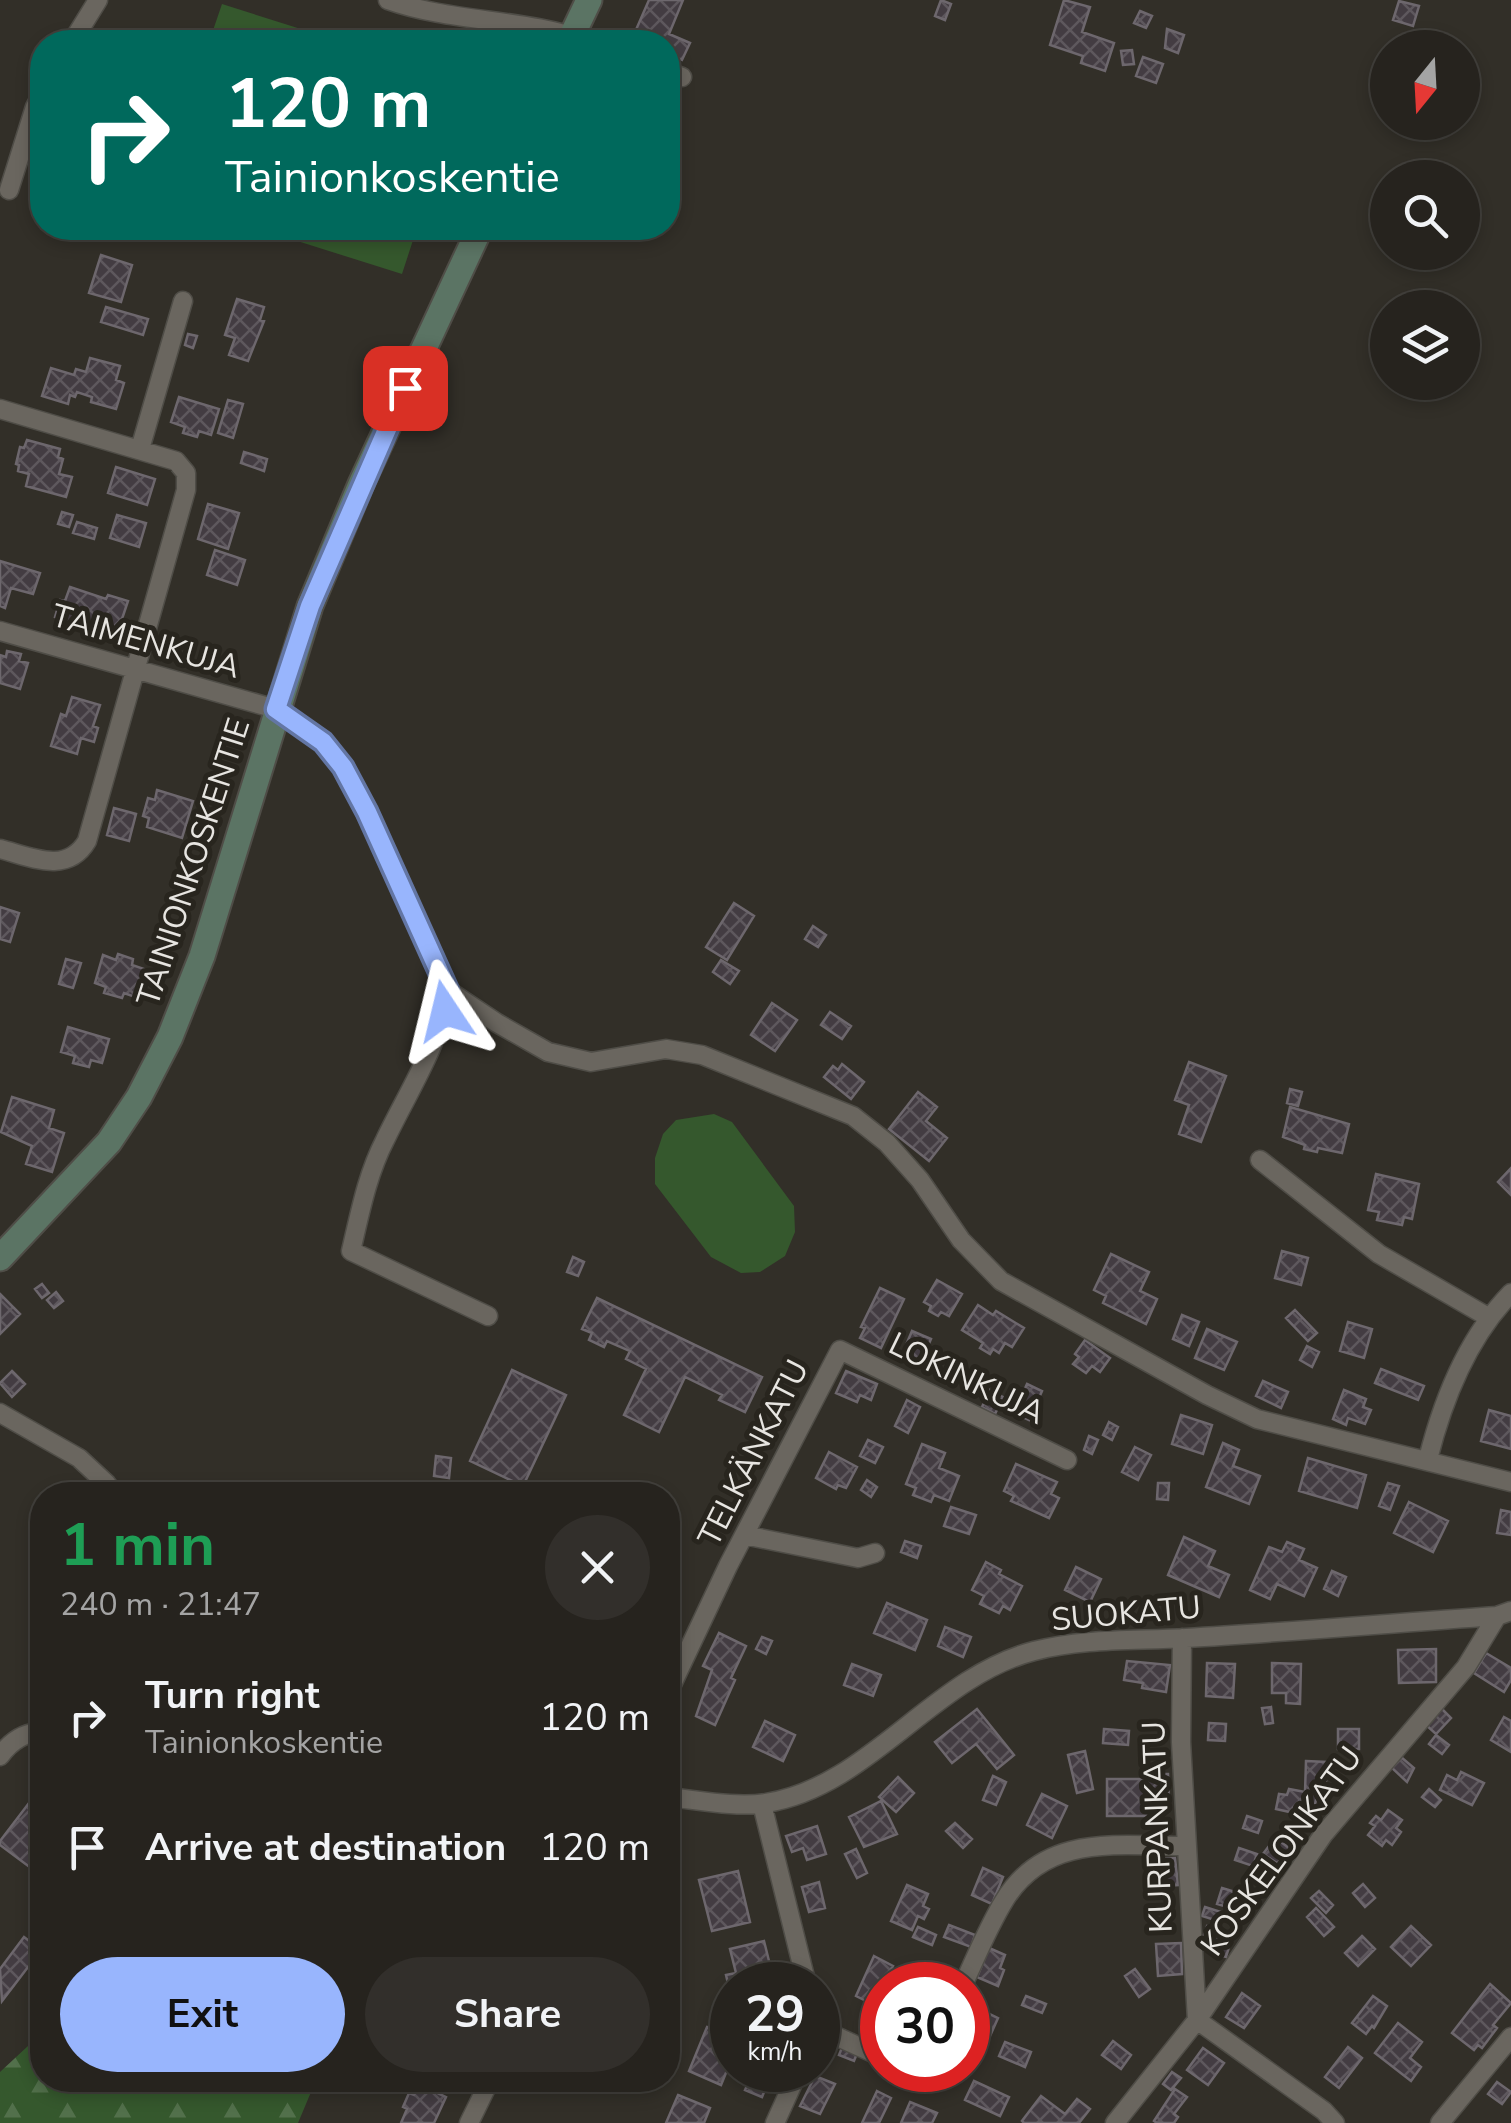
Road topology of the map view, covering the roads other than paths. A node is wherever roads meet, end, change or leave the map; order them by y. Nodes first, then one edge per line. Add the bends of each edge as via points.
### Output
1 (98, 0) edge
2 (388, 0) edge
3 (589, 0) edge
4 (79, 30) edge
5 (522, 30) edge
6 (580, 30) edge
7 (30, 123) edge
8 (9, 190) dead end
9 (474, 240) edge
10 (183, 301) dead end
11 (0, 409) edge
12 (140, 448) junction
13 (0, 631) edge
14 (135, 669) junction
15 (276, 709) junction
16 (0, 849) edge
17 (448, 991) junction
18 (1260, 1160) dead end
19 (0, 1258) edge
20 (1511, 1293) edge
21 (488, 1316) dead end
22 (1488, 1317) junction
23 (840, 1350) joint
24 (0, 1413) edge
25 (1428, 1459) junction
26 (1067, 1460) dead end
27 (105, 1482) edge
28 (1511, 1482) edge
29 (744, 1535) junction
30 (875, 1553) dead end
31 (1504, 1614) edge
32 (1182, 1638) junction
33 (680, 1668) edge
34 (30, 1732) edge
35 (0, 1756) edge
36 (680, 1798) edge
37 (762, 1804) junction
38 (1186, 1846) junction
39 (801, 1962) edge
40 (974, 1962) edge
41 (1196, 2020) junction
42 (1511, 2037) edge
43 (484, 2092) edge
44 (789, 2092) edge
45 (470, 2123) edge
46 (775, 2123) edge
47 (1115, 2123) edge
48 (1334, 2123) edge
49 (1440, 2123) edge

1 - 4 street
2 - 5 street
3 - 6 street
7 - 8 street
9 - 15 street, TAINIONKOSKENTIE via 361,484
10 - 12 street
11 - 12 street
12 - 14 street via 176,461 186,473 186,490
13 - 14 street, TAIMENKUJA
14 - 15 street, TAIMENKUJA
14 - 16 street via 79,854 64,862
15 - 17 street, TAIMENKUJA via 323,742 343,767
15 - 19 street, TAINIONKOSKENTIE via 202,956 170,1038 109,1142
17 - 21 street via 430,1056 374,1165 351,1252
17 - 25 street via 548,1052 591,1062 666,1048 702,1055 853,1116 888,1142 960,1240 1002,1282 1257,1419
18 - 22 street via 1379,1254
20 - 22 street
22 - 25 street via 1450,1391
23 - 26 street, LOKINKUJA
23 - 29 street, TELKÄNKATU
24 - 27 street via 78,1458
25 - 28 street
29 - 30 street via 858,1558
29 - 33 street, TELKÄNKATU
31 - 32 street, SUOKATU
31 - 41 street, KOSKELONKATU via 1323,1834
32 - 37 street, SUOKATU via 1096,1641 990,1666 840,1773 800,1795
32 - 38 street, KURPANKATU
34 - 35 street
36 - 37 street, SUOKATU
37 - 39 street
38 - 40 street via 1080,1847 1046,1858 1004,1900
38 - 41 street, KURPANKATU
41 - 47 street, KOSKELONKATU
41 - 48 street
42 - 49 street
43 - 45 street
44 - 46 street

